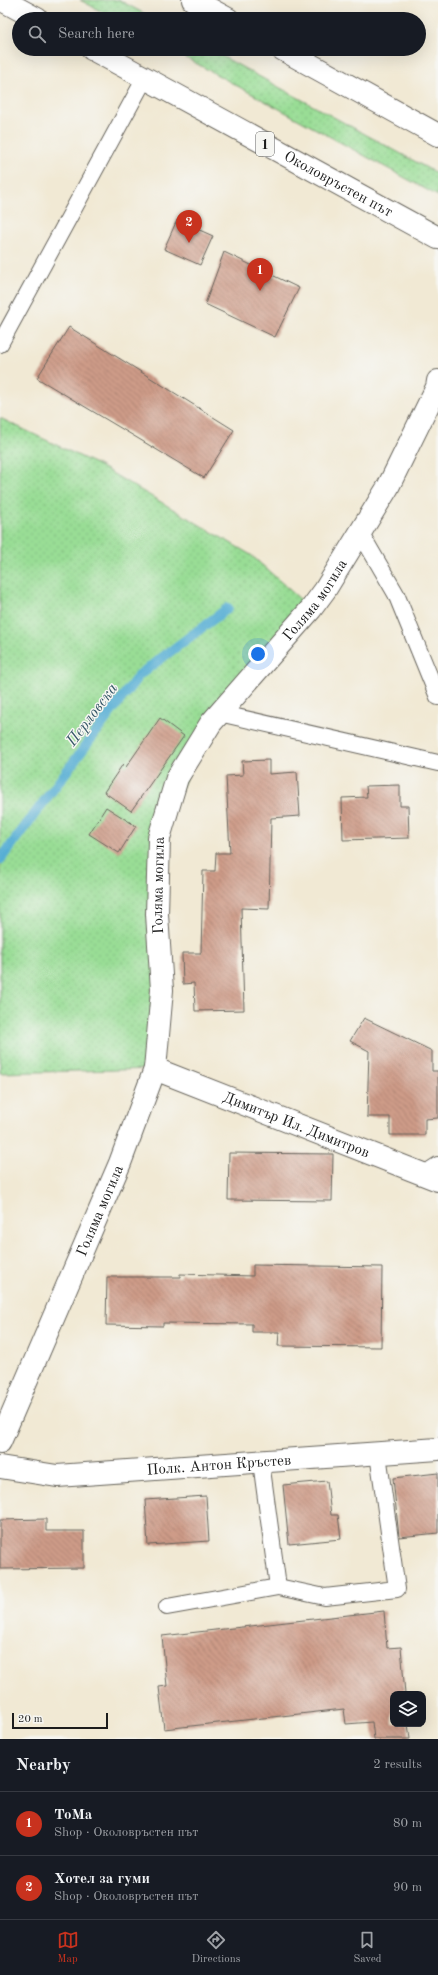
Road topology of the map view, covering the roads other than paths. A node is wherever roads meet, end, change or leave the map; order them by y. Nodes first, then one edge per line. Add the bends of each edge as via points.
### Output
1 (2, 0) edge
2 (193, 0) edge
3 (24, 12) edge
4 (215, 12) edge
5 (105, 56) edge
6 (295, 56) edge
7 (144, 78) junction
8 (438, 135) edge
9 (438, 238) edge
10 (0, 344) edge
11 (438, 385) edge
12 (360, 532) junction
13 (438, 697) edge
14 (219, 713) junction
15 (438, 763) edge
16 (155, 1070) junction
17 (433, 1173) edge
18 (0, 1442) edge
19 (438, 1449) edge
20 (378, 1454) junction
21 (261, 1462) junction
22 (0, 1468) edge
23 (278, 1588) junction
24 (167, 1607) dead end

1 - 3 main road
2 - 4 main road
5 - 7 main road, Околовръстен път / 1
6 - 8 main road
7 - 9 main road, Околовръстен път / 1
7 - 10 lane
11 - 12 main road, Голяма могила via 388,487
12 - 13 lane via 396,594
12 - 14 main road, Голяма могила via 311,609
14 - 15 lane
14 - 16 main road, Голяма могила via 176,778 159,838 157,914 162,990
16 - 17 main road, Димитър Ил. Димитров
16 - 18 main road, Голяма могила via 120,1163
19 - 20 main road, Полк. Антон Кръстев
20 - 21 main road, Полк. Антон Кръстев
20 - 23 lane via 396,1588 325,1597
21 - 22 main road, Полк. Антон Кръстев via 57,1476
21 - 23 lane
23 - 24 lane

